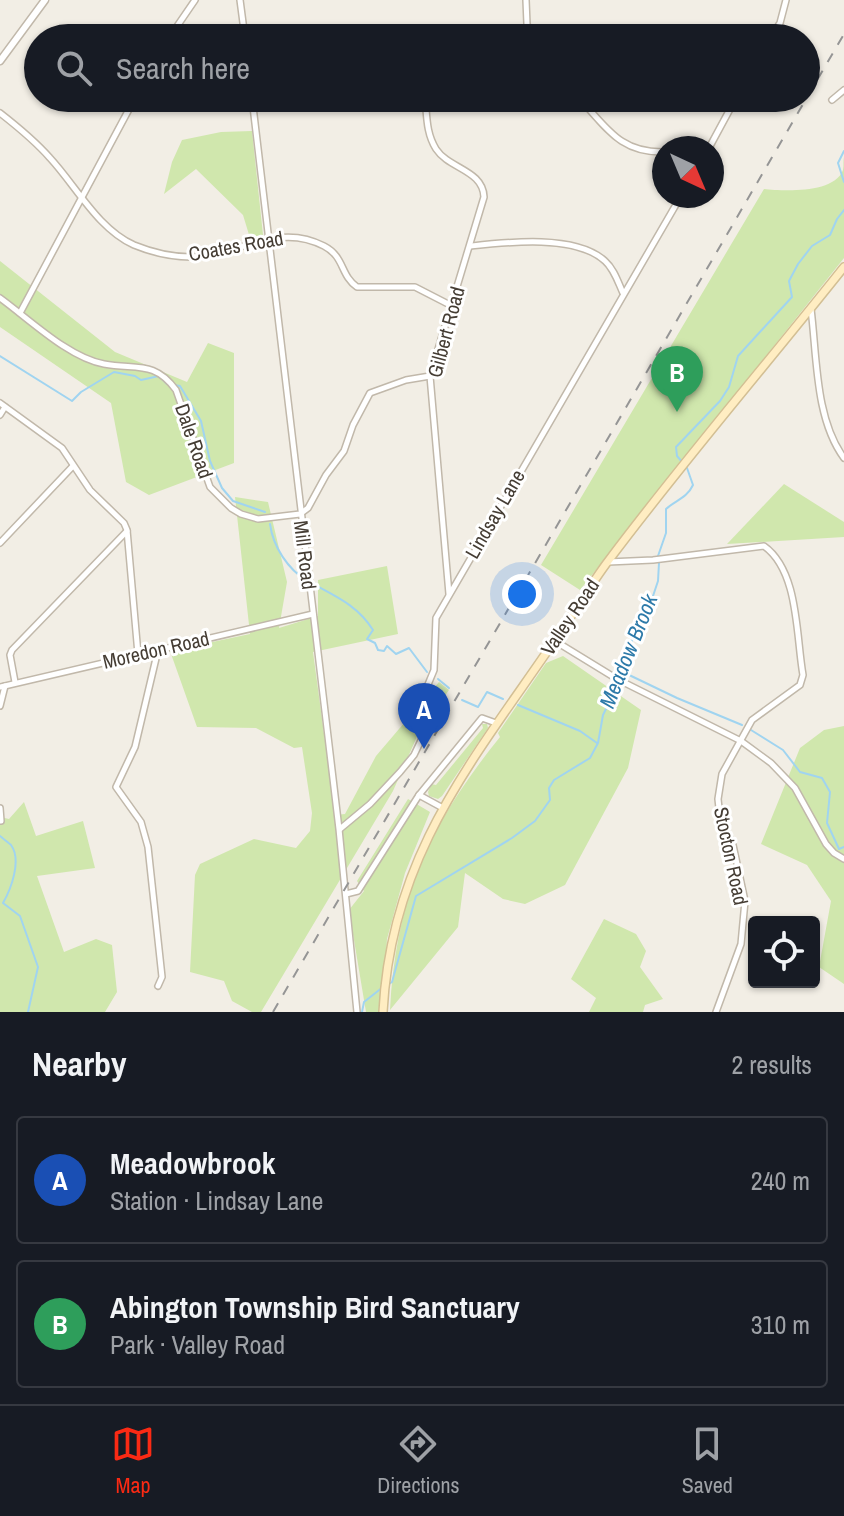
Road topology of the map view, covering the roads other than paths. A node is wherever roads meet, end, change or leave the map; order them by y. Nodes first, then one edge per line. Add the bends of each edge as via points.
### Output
1 (45, 0) edge
2 (195, 0) edge
3 (240, 0) edge
4 (526, 0) edge
5 (786, 0) edge
6 (27, 24) edge
7 (179, 24) edge
8 (243, 24) edge
9 (527, 24) edge
10 (779, 24) edge
11 (24, 28) edge
12 (0, 61) edge
13 (844, 90) edge
14 (832, 100) dead end
15 (128, 112) edge
16 (254, 112) edge
17 (426, 112) edge
18 (592, 112) edge
19 (728, 112) edge
20 (0, 113) edge
21 (715, 136) edge
22 (652, 152) edge
23 (83, 198) junction
24 (674, 208) edge
25 (267, 238) junction
26 (471, 246) junction
27 (844, 267) edge
28 (623, 294) junction
29 (0, 298) edge
30 (452, 306) junction
31 (811, 308) junction
32 (20, 313) junction
33 (430, 376) junction
34 (3, 405) edge
35 (0, 415) edge
36 (844, 458) edge
37 (73, 466) junction
38 (300, 514) junction
39 (127, 530) junction
40 (0, 543) edge
41 (607, 562) junction
42 (449, 594) junction
43 (313, 614) junction
44 (555, 641) junction
45 (158, 650) junction
46 (138, 654) junction
47 (16, 682) junction
48 (2, 686) edge
49 (0, 706) edge
50 (496, 723) junction
51 (741, 741) junction
52 (419, 795) junction
53 (441, 807) junction
54 (0, 808) edge
55 (1, 821) edge
56 (339, 829) junction
57 (844, 859) edge
58 (346, 894) junction
59 (158, 986) dead end
60 (357, 1012) edge
61 (383, 1012) edge
62 (716, 1012) edge

1 - 6 street
2 - 7 street
3 - 8 street
4 - 9 street
5 - 10 street
11 - 12 street
13 - 14 street
15 - 23 street
16 - 25 street, Mill Road
17 - 26 street, Gilbert Road via 428,135 438,152 484,188
18 - 22 street via 621,142
19 - 21 street
20 - 23 street, Coates Road via 45,152
23 - 25 street, Coates Road via 118,235 160,253 201,256
23 - 32 street
24 - 28 street, Lindsay Lane
25 - 30 street, Coates Road via 297,237 325,247 339,257 357,287 415,287
25 - 38 street, Mill Road
26 - 28 street via 515,241 591,252 604,259
26 - 30 street, Gilbert Road
27 - 31 main road, Valley Road
28 - 42 street, Lindsay Lane
29 - 32 street, Dale Road
30 - 33 street, Gilbert Road
31 - 36 street via 824,414
31 - 41 main road, Valley Road
32 - 38 street, Dale Road via 68,348 101,364 149,367 168,378 210,487 241,514 258,519
33 - 38 street via 370,393 344,451
33 - 42 street, Gilbert Road
34 - 35 street
34 - 37 street via 62,448
37 - 39 street
37 - 40 street
38 - 43 street, Mill Road
39 - 46 street
39 - 47 street via 12,650
41 - 44 main road, Valley Road
41 - 51 street, Stocton Road via 764,546 773,553 794,604 803,675 793,692 752,720
42 - 56 street, Lindsay Lane via 436,618 434,670 422,699 425,732 400,772
43 - 45 street, Moredon Road
43 - 56 street, Mill Road
44 - 50 main road, Valley Road
44 - 51 street via 617,679
45 - 46 street, Moredon Road
45 - 59 street via 131,759 116,787 141,822 148,847 162,977
46 - 47 street, Moredon Road
47 - 48 street, Moredon Road
48 - 49 street
50 - 52 street via 482,718
50 - 53 main road, Valley Road
51 - 57 street via 795,788 826,844
51 - 62 street, Stocton Road via 722,774 718,799 745,901 741,944
52 - 53 street
52 - 58 street via 360,889
53 - 61 main road, Valley Road via 392,937
54 - 55 street
56 - 58 street, Mill Road
58 - 60 street, Mill Road

